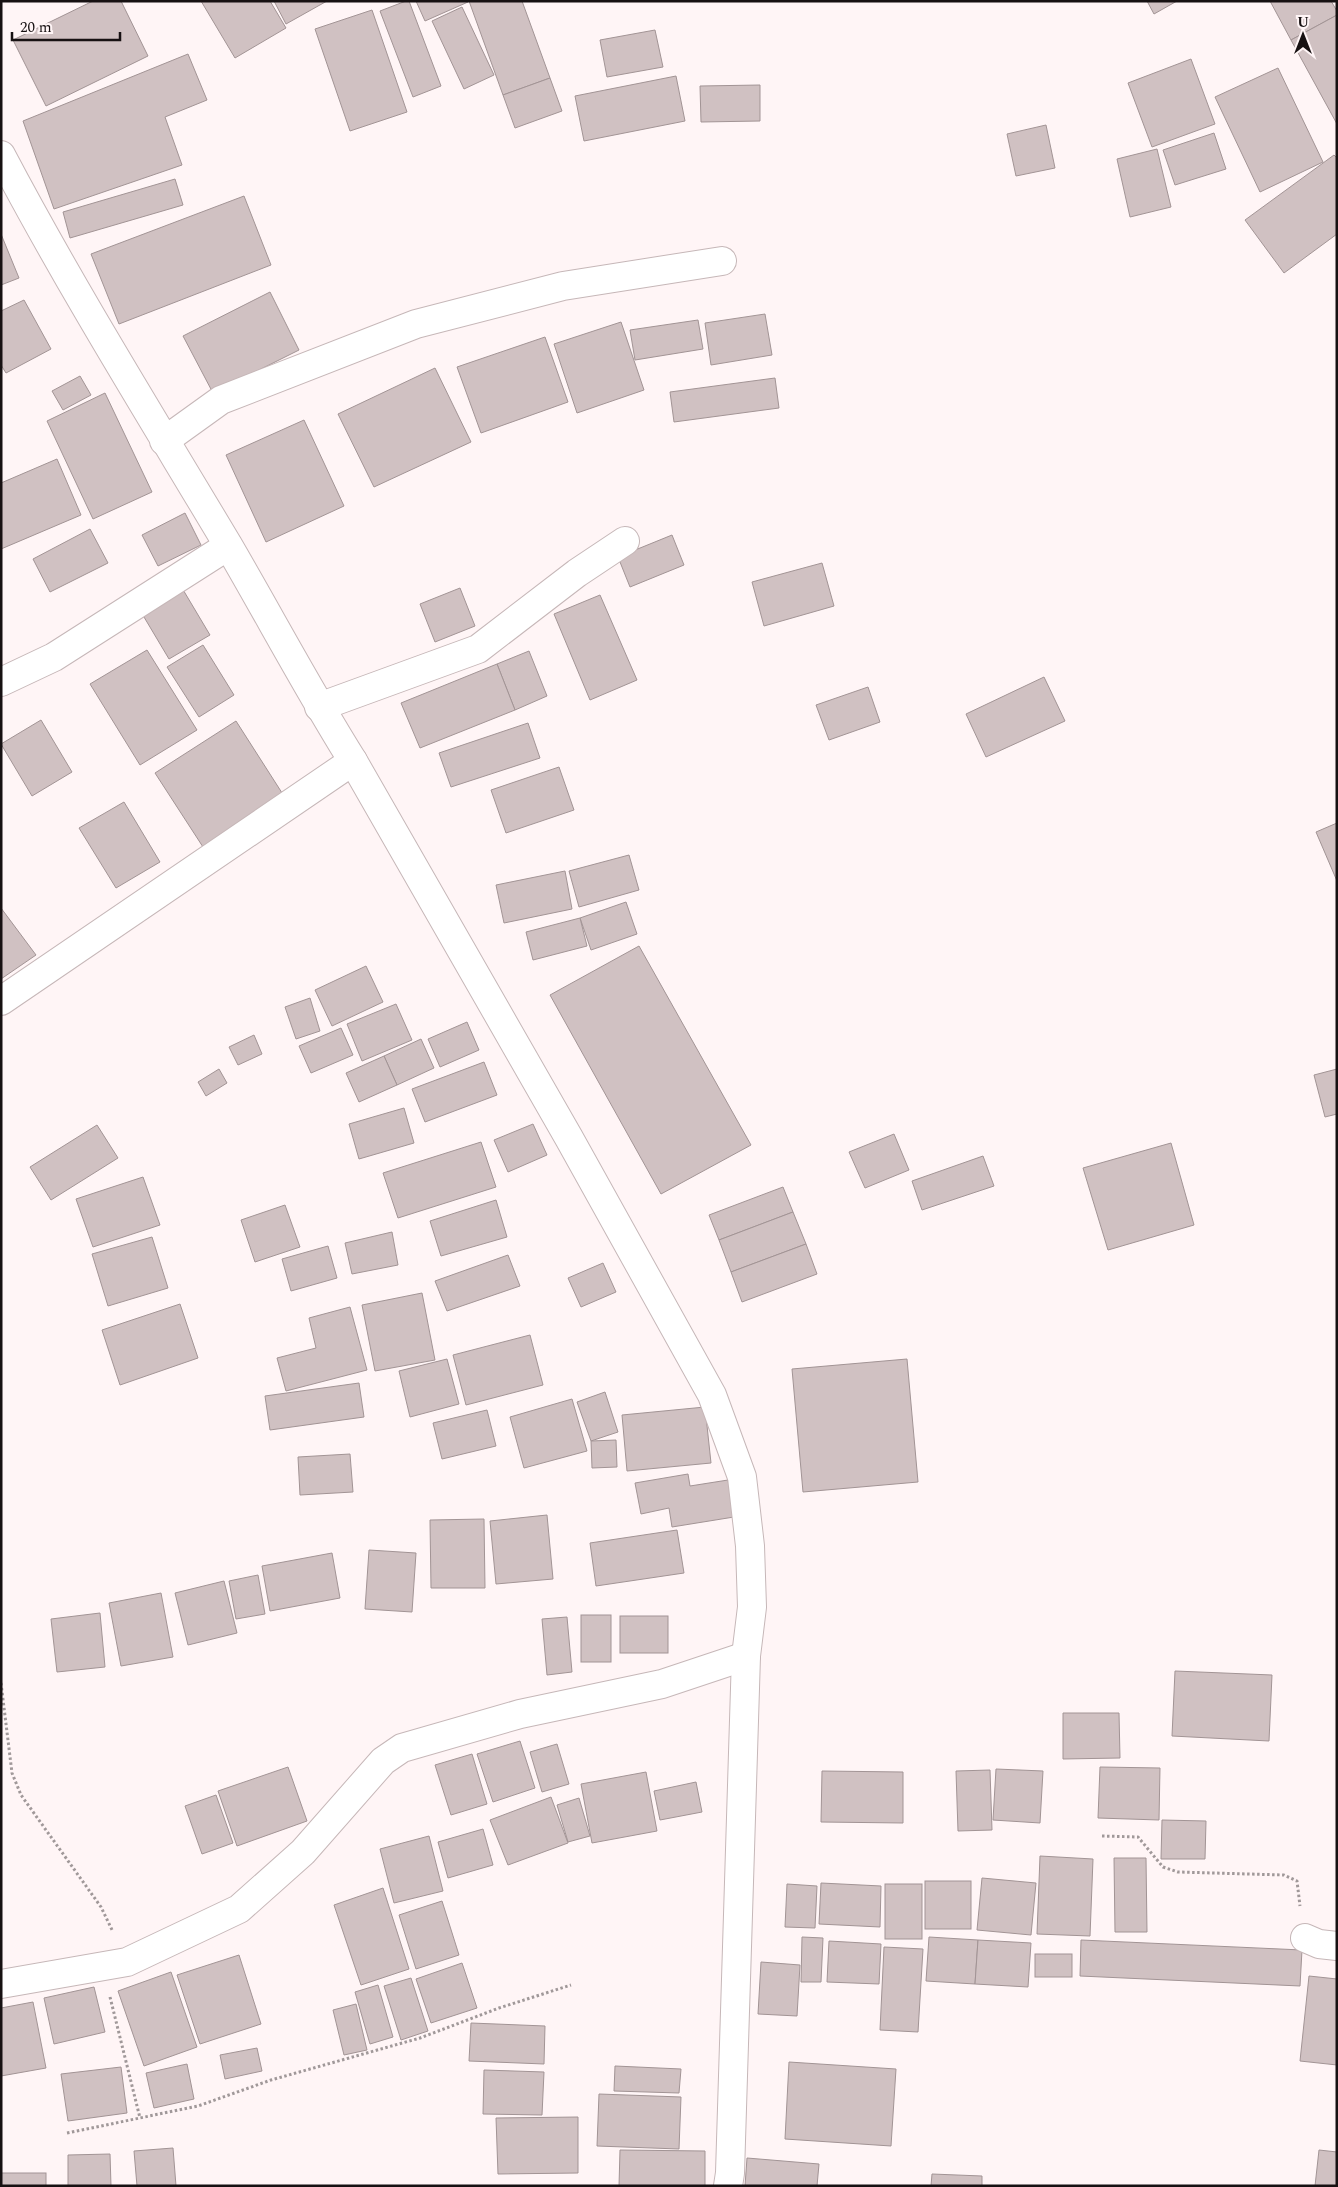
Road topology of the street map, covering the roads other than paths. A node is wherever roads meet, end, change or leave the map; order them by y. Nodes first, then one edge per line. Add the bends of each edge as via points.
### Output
1 (1, 155) edge
2 (722, 262) dead end
3 (164, 441) junction
4 (625, 541) dead end
5 (228, 546) junction
6 (1, 682) edge
7 (319, 707) junction
8 (353, 761) junction
9 (1, 1001) edge
10 (746, 1656) junction
11 (1305, 1938) road end
12 (1337, 1946) edge
13 (1, 1984) edge
14 (728, 2186) edge

1 - 3 street via 35,220
2 - 3 street via 563,286 416,324 221,400
3 - 5 street
4 - 7 street via 576,573 478,649
5 - 6 street via 54,657
5 - 7 street
7 - 8 street
8 - 9 street
8 - 10 street via 712,1395 742,1477 750,1546 752,1607
10 - 13 street via 662,1684 520,1714 402,1748 383,1761 302,1852 239,1909 115,1964
10 - 14 street
11 - 12 street

